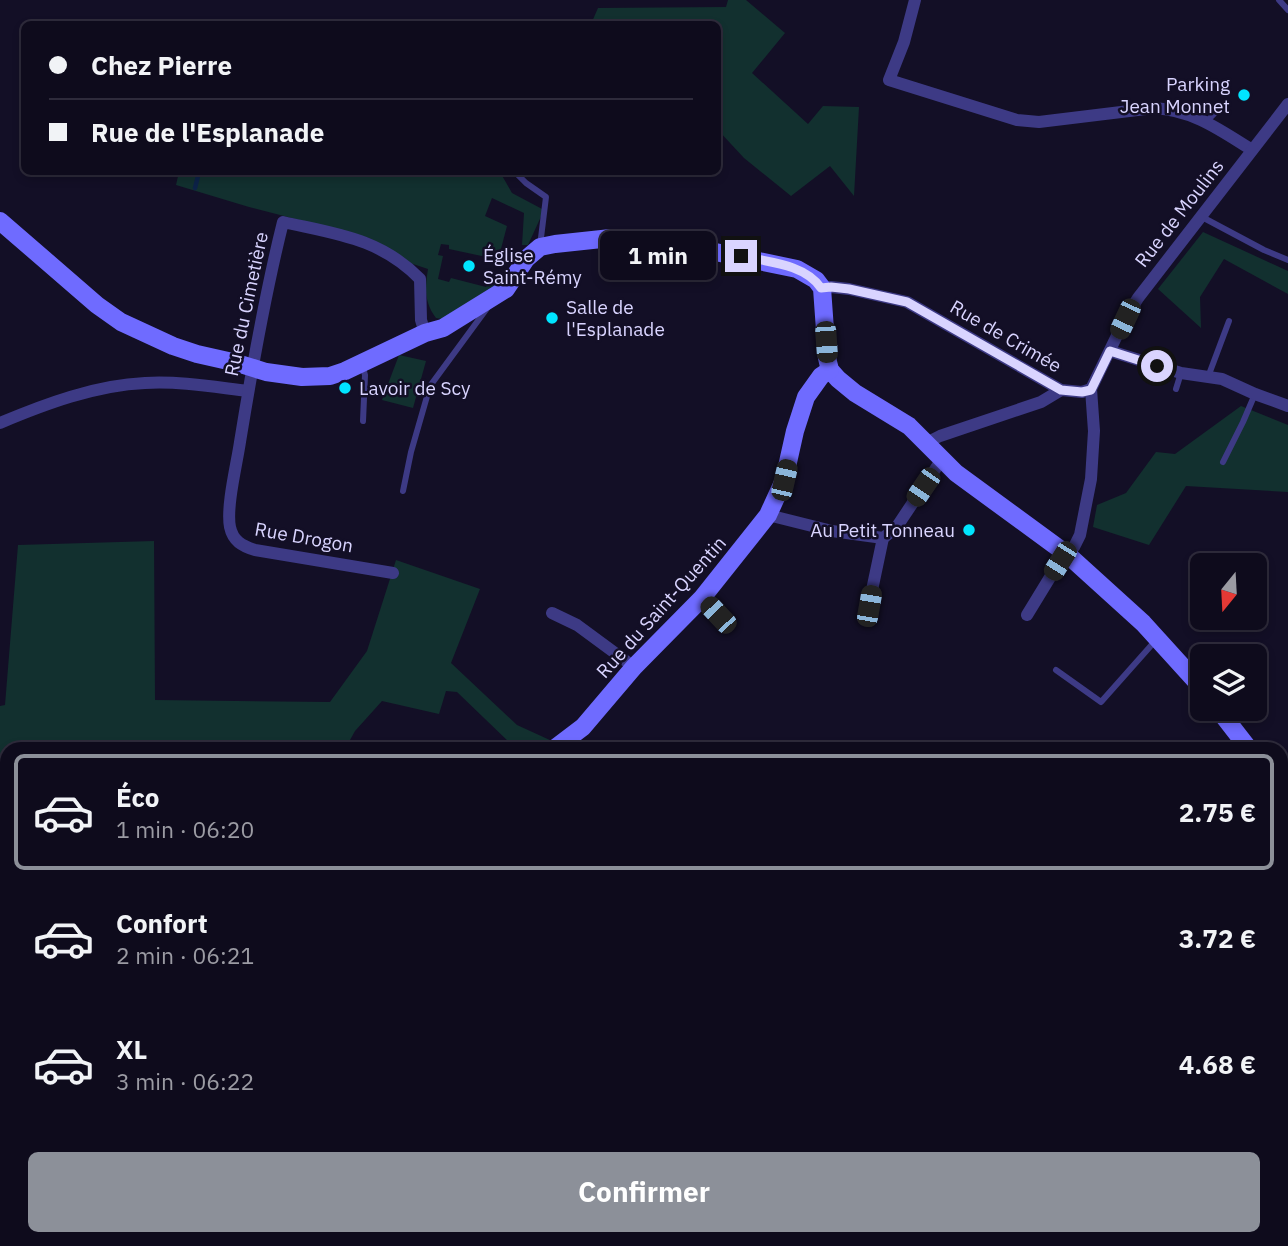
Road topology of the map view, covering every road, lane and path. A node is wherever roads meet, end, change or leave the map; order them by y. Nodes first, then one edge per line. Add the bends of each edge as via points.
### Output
1 (915, 0) edge
2 (1279, 0) edge
3 (1288, 9) edge
4 (1225, 103) dead end
5 (1288, 104) edge
6 (1206, 122) junction
7 (1252, 150) junction
8 (517, 175) edge
9 (1200, 216) junction
10 (0, 221) edge
11 (540, 247) junction
12 (1288, 260) edge
13 (821, 288) junction
14 (496, 297) junction
15 (1229, 321) dead end
16 (425, 333) junction
17 (1110, 351) junction
18 (362, 364) junction
19 (252, 368) junction
20 (830, 370) junction
21 (1181, 373) junction
22 (1208, 377) junction
23 (1176, 389) dead end
24 (1061, 390) junction
25 (1091, 390) junction
26 (248, 391) junction
27 (1255, 394) junction
28 (1288, 406) edge
29 (363, 421) dead end
30 (0, 423) edge
31 (928, 442) junction
32 (942, 459) junction
33 (1223, 461) dead end
34 (403, 491) dead end
35 (768, 515) junction
36 (883, 538) junction
37 (1068, 555) junction
38 (393, 572) dead end
39 (702, 598) junction
40 (868, 609) dead end
41 (552, 613) dead end
42 (1027, 614) dead end
43 (718, 615) dead end
44 (1157, 638) junction
45 (634, 667) junction
46 (1056, 670) dead end
47 (1190, 675) edge
48 (1227, 721) edge
49 (563, 742) edge
50 (1244, 742) edge

1 - 6 street via 889,80 1017,120 1039,122 1154,108 1172,109
2 - 3 lane
4 - 6 lane
5 - 7 street, Rue de Moulins
6 - 7 street
7 - 9 street, Rue de Moulins
8 - 11 lane via 545,198
9 - 12 lane
9 - 17 street, Rue de Moulins via 1138,298
10 - 19 street via 121,322 173,346
11 - 13 street via 611,238 653,239 763,261 807,274
11 - 14 street
13 - 20 street
13 - 24 street, Rue de Crimée via 849,289 907,302
14 - 16 street via 443,328
14 - 34 lane via 430,386
15 - 22 lane
16 - 18 street
16 - 19 street, Rue du Cimetière via 420,279 408,267 368,242 283,222
17 - 21 street
17 - 25 street, Rue de Moulins
18 - 19 street via 315,377 281,376
18 - 29 lane
19 - 26 street, Rue du Cimetière
20 - 31 street via 855,393
20 - 35 street, Rue du Saint-Quentin via 806,397 784,480
21 - 22 street
21 - 23 lane
22 - 27 street
24 - 25 street, Rue de Crimée
24 - 31 street via 1041,402
25 - 37 street via 1091,479 1080,535
26 - 30 street via 178,383 118,385
26 - 38 street, Rue Drogon via 229,523 233,536 255,551
27 - 28 street
27 - 33 lane
31 - 32 street
32 - 36 street via 896,528
32 - 37 street
35 - 36 street
35 - 39 street, Rue du Saint-Quentin
36 - 40 street
37 - 42 street
37 - 44 street
39 - 43 lane
39 - 45 street, Rue du Saint-Quentin
41 - 45 street via 577,625
44 - 46 lane via 1101,702
44 - 47 street
45 - 49 street, Rue du Saint-Quentin via 583,727
48 - 50 street

